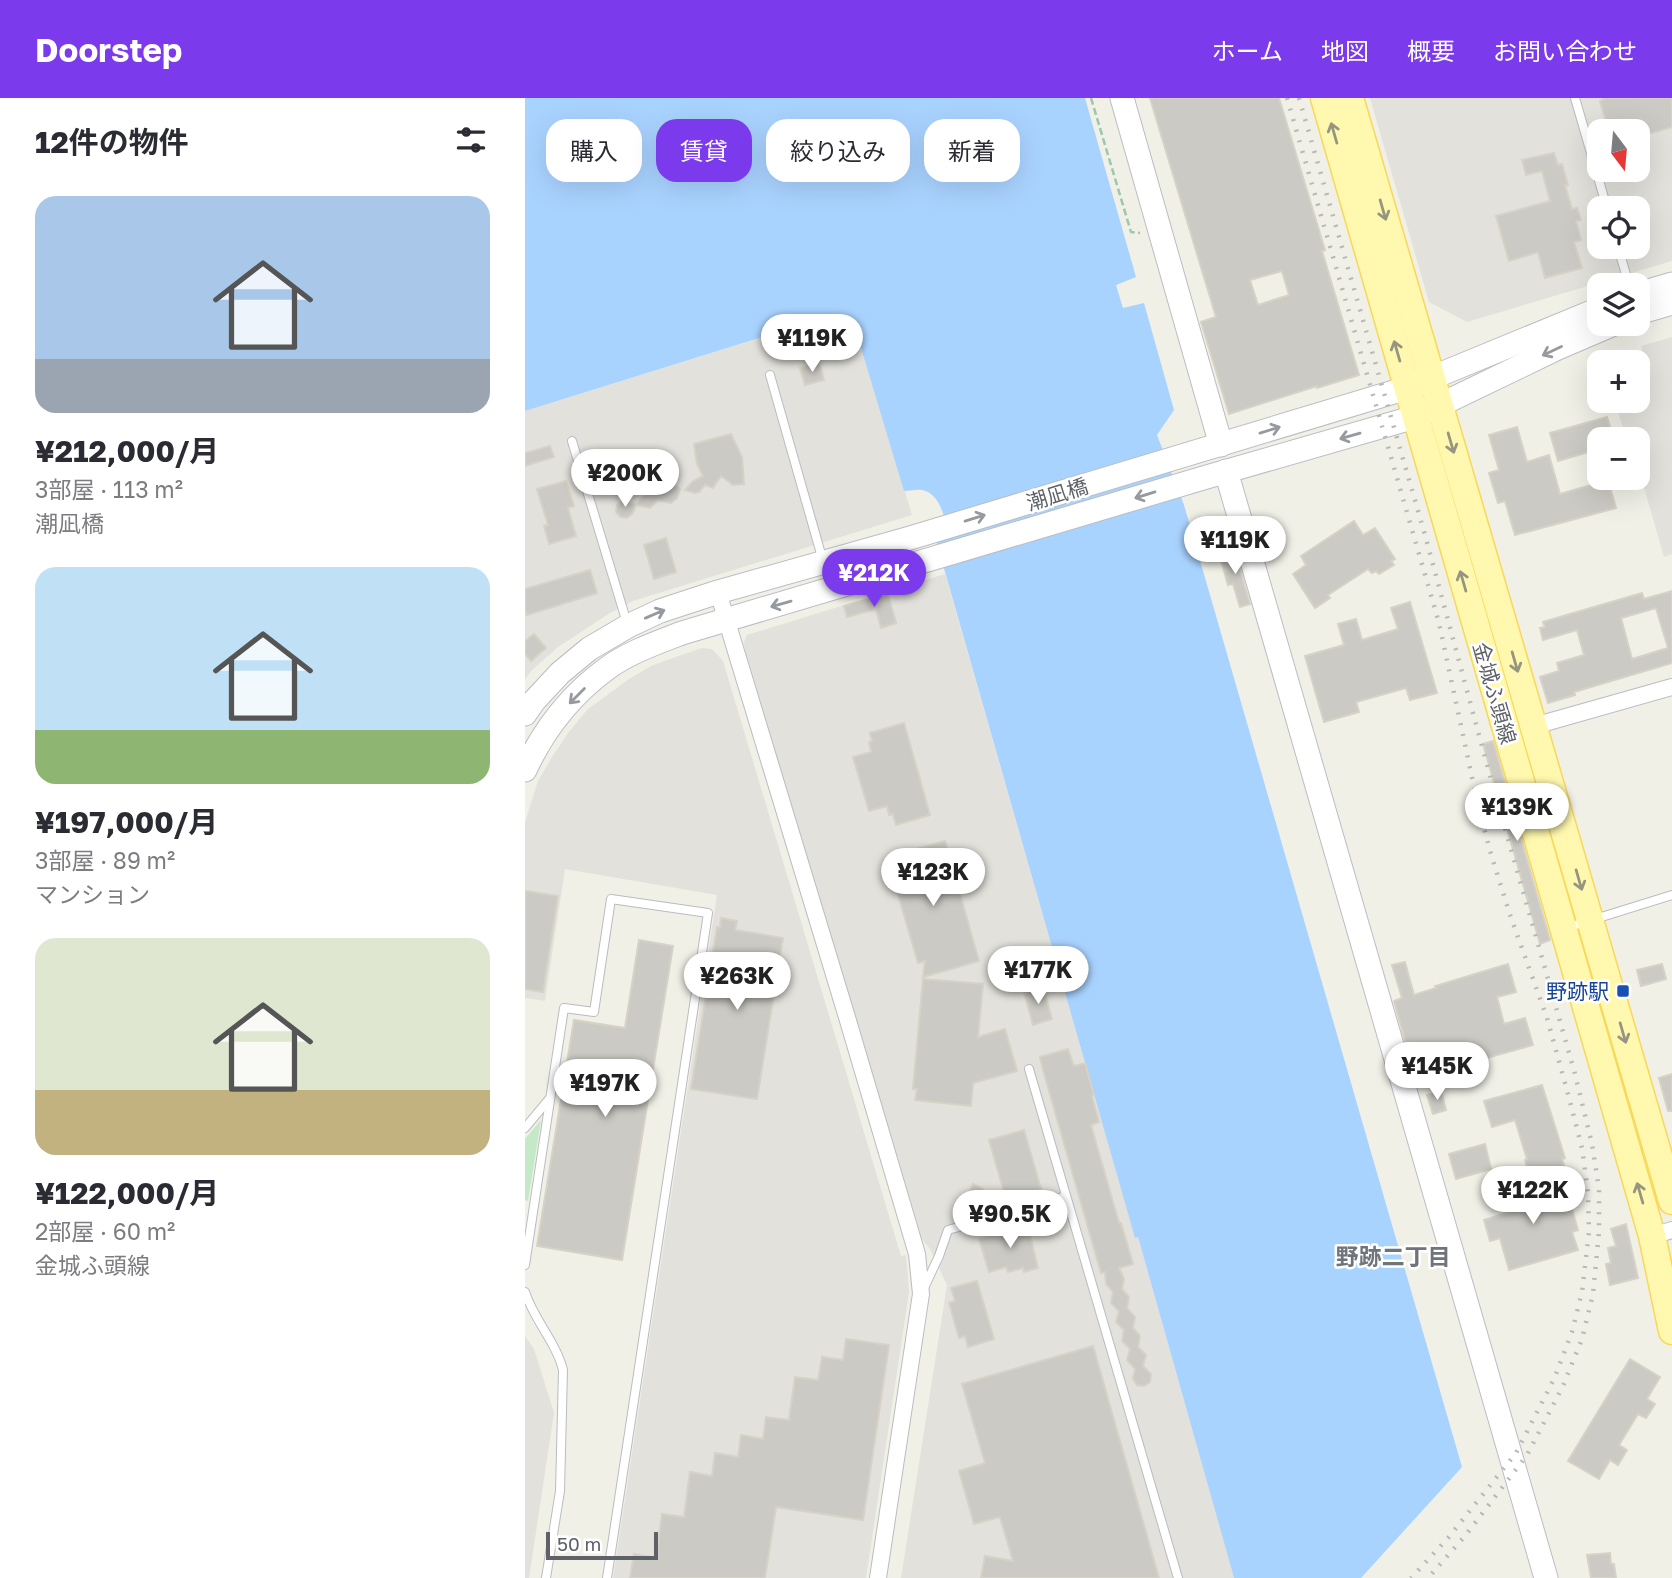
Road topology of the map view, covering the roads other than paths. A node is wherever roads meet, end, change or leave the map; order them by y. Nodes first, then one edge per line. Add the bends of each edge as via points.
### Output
1 (1122, 98) edge
2 (1324, 98) edge
3 (1350, 98) edge
4 (1575, 98) edge
5 (1604, 196) edge
6 (1672, 284) edge
7 (1650, 290) edge
8 (1672, 303) edge
9 (1650, 309) edge
10 (1587, 314) edge
11 (1587, 336) edge
12 (770, 375) dead end
13 (1432, 378) junction
14 (1407, 388) junction
15 (1440, 405) junction
16 (1415, 417) junction
17 (572, 441) dead end
18 (1213, 447) junction
19 (1218, 474) junction
20 (824, 562) junction
21 (719, 592) junction
22 (727, 620) junction
23 (628, 626) junction
24 (1672, 687) edge
25 (525, 714) edge
26 (1535, 726) junction
27 (525, 770) edge
28 (1672, 895) edge
29 (1591, 920) junction
30 (1563, 929) junction
31 (1029, 1069) dead end
32 (550, 1098) junction
33 (525, 1128) edge
34 (1066, 1196) junction
35 (1672, 1201) edge
36 (525, 1215) edge
37 (531, 1225) junction
38 (1662, 1233) edge
39 (525, 1265) edge
40 (525, 1292) edge
41 (921, 1294) junction
42 (1672, 1331) edge
43 (546, 1578) edge
44 (607, 1578) edge
45 (878, 1578) edge
46 (1178, 1578) edge
47 (1546, 1578) edge

1 - 18 street
14 -> 2 main road, 金城ふ頭線
3 -> 13 main road, 金城ふ頭線
4 - 5 lane
6 - 7 street
8 - 9 street
10 - 13 street, 潮凪橋
11 -> 15 street, 潮凪橋
12 - 20 lane
13 - 14 street, 潮凪橋
13 - 15 main road, 金城ふ頭線
14 - 16 main road, 金城ふ頭線
18 -> 14 street, 潮凪橋
15 - 16 street, 潮凪橋
15 -> 26 main road, 金城ふ頭線
16 -> 19 street, 潮凪橋
30 -> 16 main road, 金城ふ頭線
17 - 23 lane
20 -> 18 street, 潮凪橋
19 -> 22 street, 潮凪橋
19 - 47 street
20 - 21 street, 潮凪橋
21 - 22 street
23 -> 21 street, 潮凪橋
22 -> 27 street, 潮凪橋 via 647,647 606,669 556,718
22 - 41 street via 917,1254
23 - 25 street, 潮凪橋 via 560,673
24 - 26 street
26 -> 29 main road, 金城ふ頭線
28 - 29 lane
29 - 30 lane
29 -> 35 main road, 金城ふ頭線
38 -> 30 main road, 金城ふ頭線
31 - 34 lane
32 - 33 lane
32 - 37 lane
32 - 44 lane via 564,1008 594,1012 611,900 708,913
34 - 41 lane via 948,1230
34 - 46 lane
36 - 37 lane
37 - 39 lane
38 - 42 main road, 金城ふ頭線
40 - 43 lane via 563,1370 560,1490
41 - 45 street

